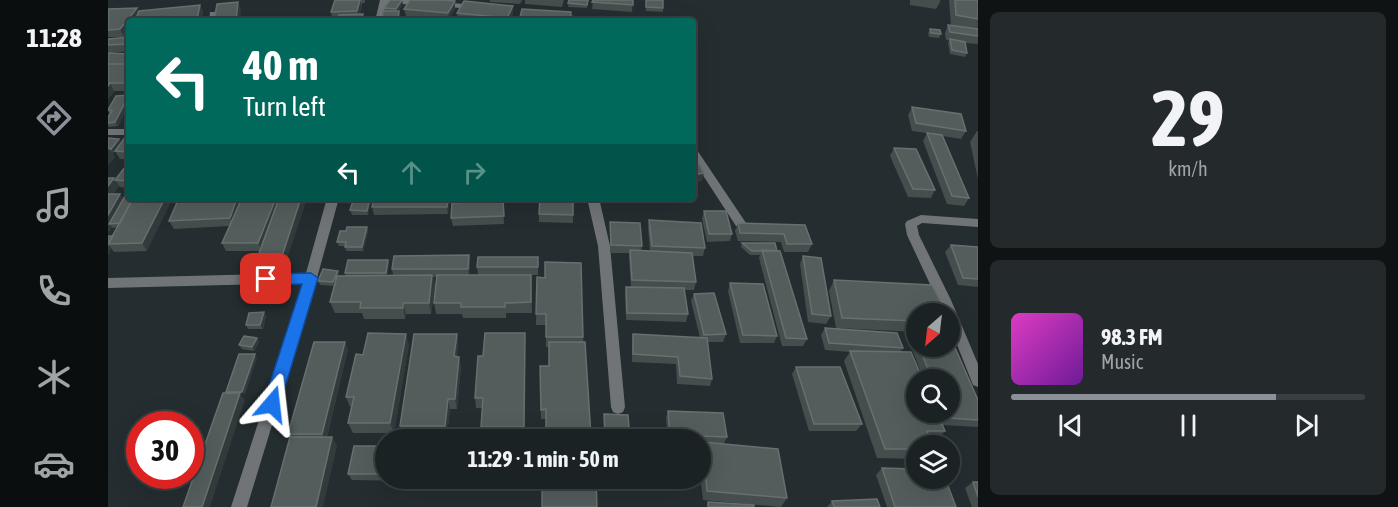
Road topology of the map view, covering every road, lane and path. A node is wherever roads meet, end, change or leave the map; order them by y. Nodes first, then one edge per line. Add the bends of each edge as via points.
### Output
1 (384, 0) edge
2 (486, 8) edge
3 (542, 13) edge
4 (380, 18) edge
5 (580, 18) edge
6 (108, 132) edge
7 (126, 132) edge
8 (696, 157) edge
9 (332, 201) edge
10 (594, 201) edge
11 (740, 223) edge
12 (978, 223) edge
13 (311, 278) junction
14 (108, 283) edge
15 (978, 381) edge
16 (618, 406) dead end
17 (239, 507) edge

1 - 2 street
1 - 4 street
3 - 5 street
6 - 7 street
8 - 11 street
9 - 13 street
10 - 16 street via 604,246
12 - 15 street via 921,219 911,224
13 - 14 street
13 - 17 street

